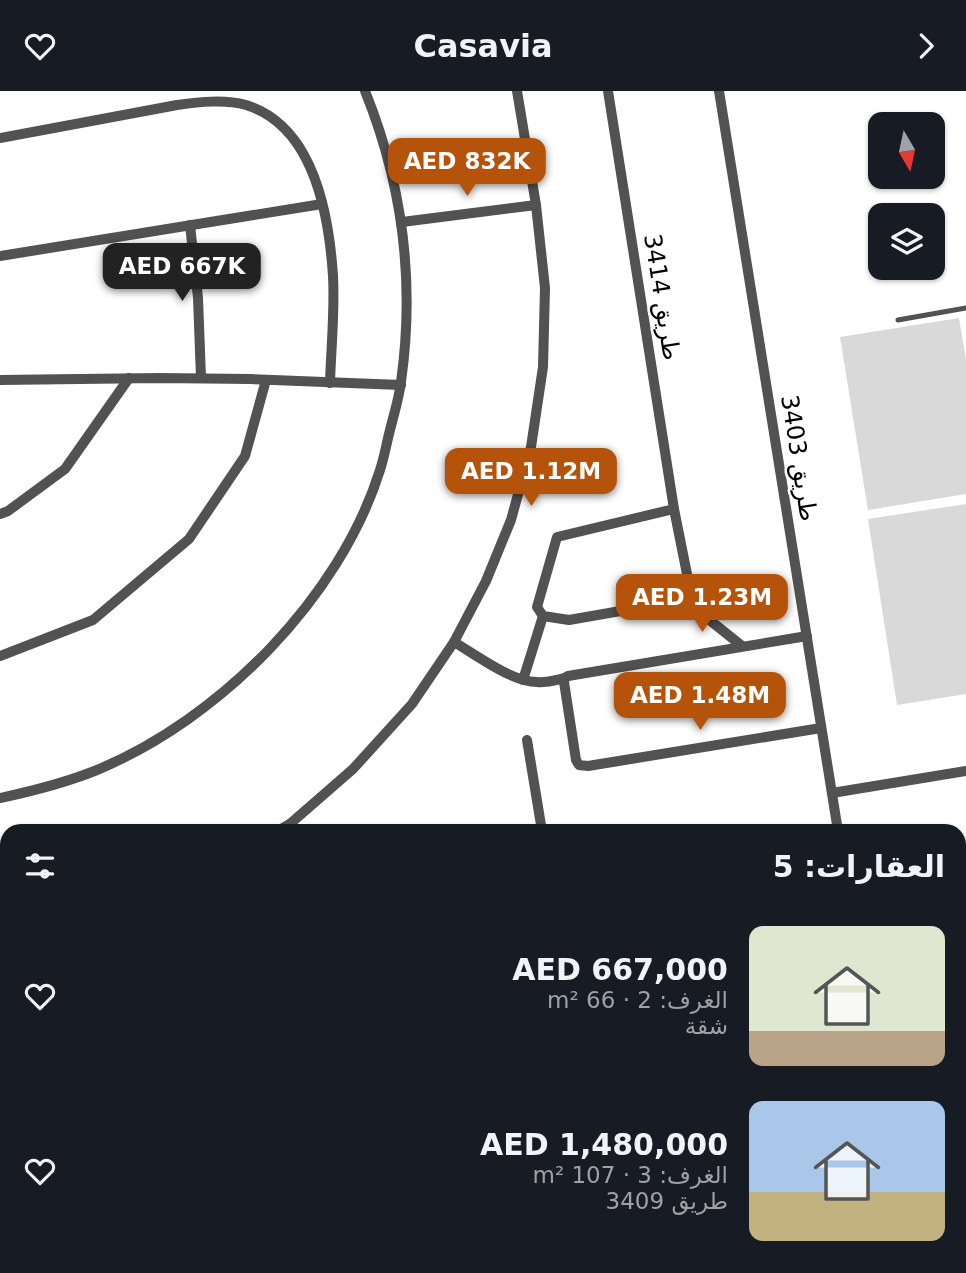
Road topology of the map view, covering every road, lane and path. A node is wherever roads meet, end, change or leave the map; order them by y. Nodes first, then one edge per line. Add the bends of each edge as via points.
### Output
1 (365, 91) edge
2 (517, 91) edge
3 (608, 91) edge
4 (719, 91) edge
5 (0, 138) edge
6 (322, 204) junction
7 (536, 205) junction
8 (402, 222) junction
9 (190, 225) junction
10 (0, 256) edge
11 (966, 308) edge
12 (898, 320) dead end
13 (129, 378) junction
14 (201, 378) junction
15 (0, 380) edge
16 (266, 380) junction
17 (330, 383) junction
18 (401, 385) junction
19 (674, 509) junction
20 (0, 514) edge
21 (682, 598) junction
22 (543, 616) junction
23 (807, 636) junction
24 (454, 642) junction
25 (742, 646) junction
26 (0, 656) edge
27 (565, 678) junction
28 (523, 680) junction
29 (821, 727) junction
30 (527, 740) dead end
31 (966, 771) edge
32 (832, 793) junction
33 (0, 798) edge
34 (289, 824) edge
35 (541, 824) edge
36 (837, 824) edge

1 - 8 street via 385,144
2 - 7 street
3 - 19 street, طريق 3414
4 - 23 street, طريق 3403
5 - 6 street via 190,103 243,104 266,114 295,139 308,161
6 - 9 street
6 - 17 street via 333,278
7 - 8 street
7 - 24 street via 545,288 543,367 531,447 511,520
8 - 18 street via 407,299
9 - 10 street
9 - 14 street
11 - 12 lane
13 - 14 street
13 - 15 street
13 - 20 street via 65,469
14 - 16 street
16 - 17 street
16 - 26 street via 245,456 189,539 93,620
17 - 18 street
18 - 33 street via 380,470 356,527 325,580 269,650 208,704 144,747 75,778
19 - 21 street, طريق 3414 via 689,584
19 - 22 street via 557,537 537,607
21 - 22 street via 569,620
21 - 25 street
22 - 28 street
23 - 25 street
23 - 29 street, طريق 3403
24 - 28 street
24 - 34 street via 411,704 354,769
25 - 27 street
27 - 28 street via 538,683
27 - 29 street via 579,765
29 - 32 street, طريق 3403
30 - 35 street
31 - 32 street
32 - 36 street, طريق 3403

